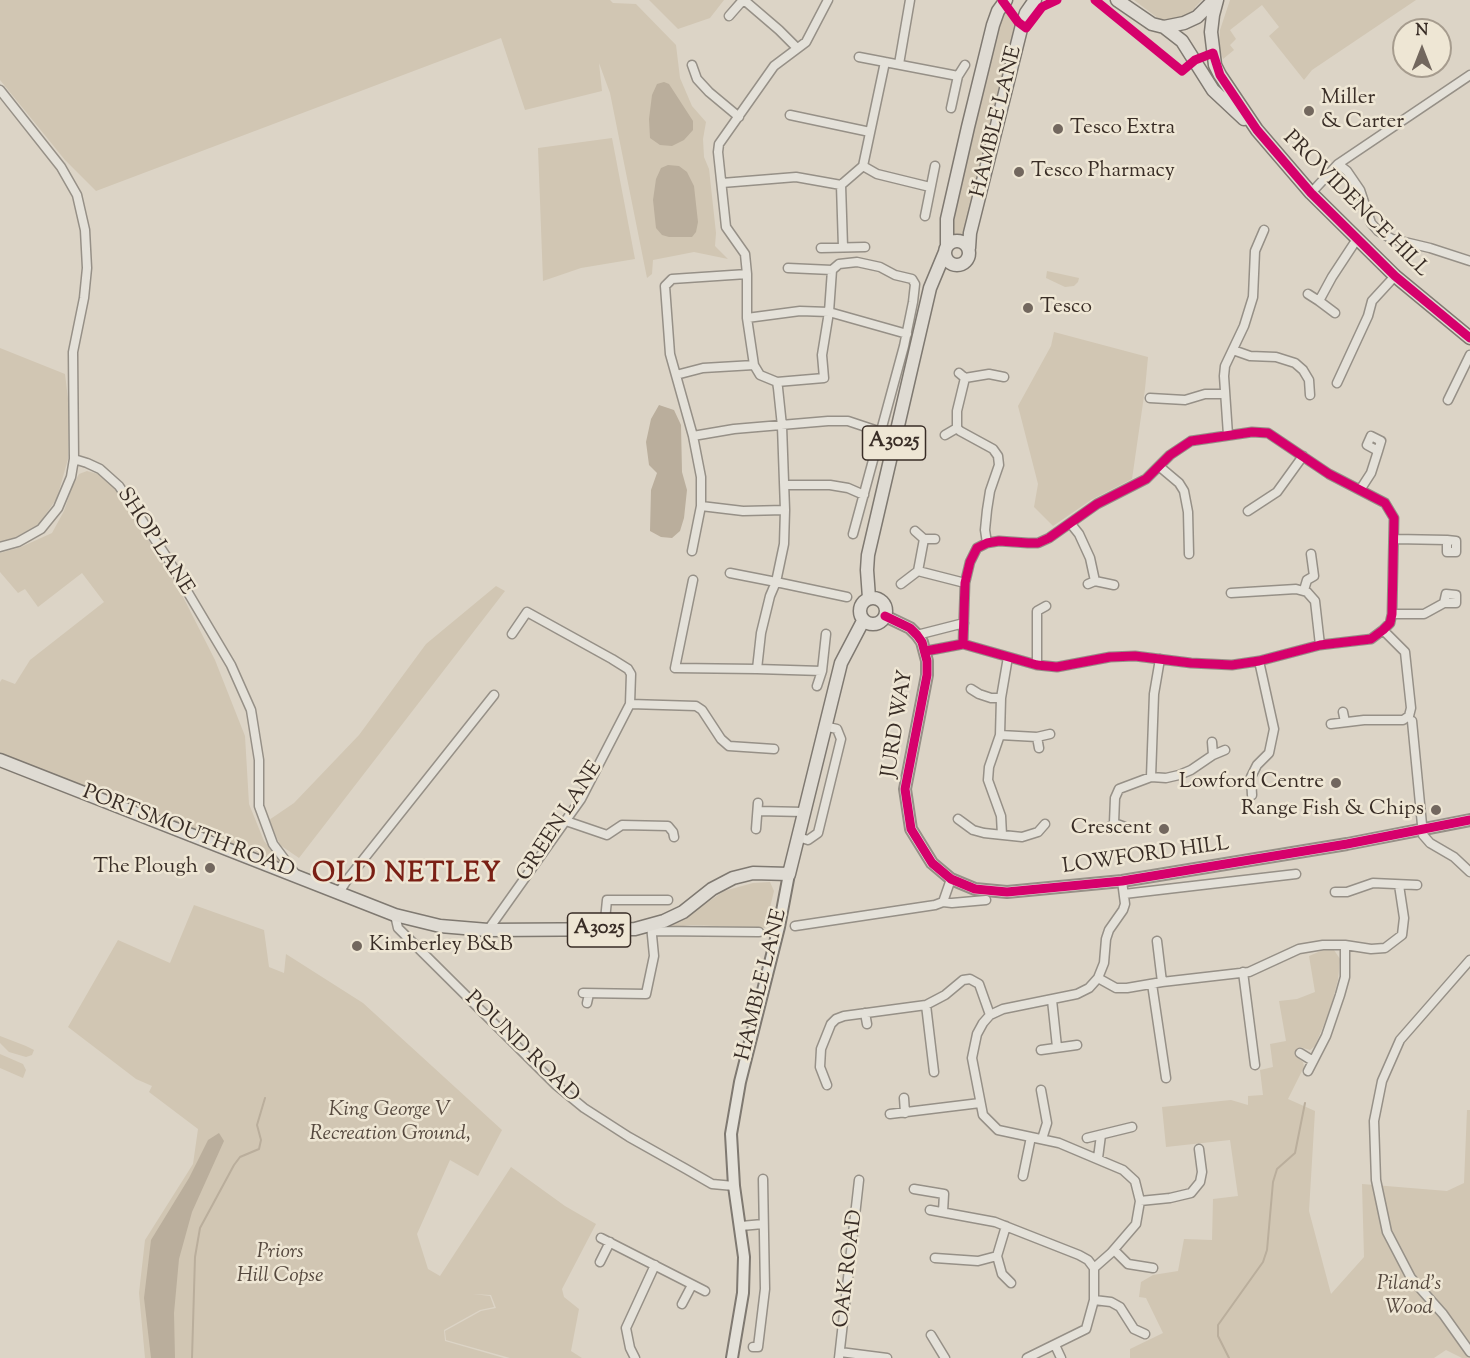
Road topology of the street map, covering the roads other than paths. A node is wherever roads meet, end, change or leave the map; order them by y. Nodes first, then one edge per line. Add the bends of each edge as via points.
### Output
1 (743, 0) edge
2 (828, 0) edge
3 (910, 0) edge
4 (1006, 0) edge
5 (1035, 0) edge
6 (1117, 0) edge
7 (1216, 0) edge
8 (729, 16) dead end
9 (1164, 27) junction
10 (797, 48) junction
11 (859, 57) dead end
12 (885, 62) junction
13 (899, 64) junction
14 (692, 65) dead end
15 (965, 65) dead end
16 (1470, 75) edge
17 (958, 76) junction
18 (0, 90) edge
19 (951, 108) dead end
20 (790, 115) dead end
21 (739, 117) junction
22 (1257, 130) junction
23 (870, 132) junction
24 (1338, 164) junction
25 (863, 165) junction
26 (935, 165) dead end
27 (722, 183) junction
28 (841, 185) junction
29 (930, 187) junction
30 (1311, 193) junction
31 (925, 216) dead end
32 (1264, 230) dead end
33 (1358, 239) junction
34 (843, 247) junction
35 (866, 247) dead end
36 (821, 248) dead end
37 (969, 248) junction
38 (946, 249) junction
39 (1470, 261) edge
40 (956, 265) junction
41 (788, 268) dead end
42 (832, 270) junction
43 (747, 274) junction
44 (1395, 276) junction
45 (930, 288) junction
46 (1308, 294) dead end
47 (1319, 301) junction
48 (829, 312) junction
49 (1335, 313) dead end
50 (747, 318) junction
51 (907, 334) junction
52 (1470, 338) edge
53 (1233, 350) junction
54 (1470, 355) edge
55 (754, 365) junction
56 (676, 375) junction
57 (1004, 377) dead end
58 (777, 382) junction
59 (1337, 382) dead end
60 (1225, 394) junction
61 (1310, 395) dead end
62 (1150, 398) dead end
63 (1448, 400) dead end
64 (782, 426) junction
65 (957, 428) junction
66 (882, 432) junction
67 (945, 435) dead end
68 (1228, 435) junction
69 (693, 436) junction
70 (1378, 451) dead end
71 (1304, 456) junction
72 (74, 459) junction
73 (1160, 467) junction
74 (785, 485) junction
75 (1360, 490) junction
76 (864, 495) junction
77 (701, 506) junction
78 (785, 510) junction
79 (1248, 511) dead end
80 (1071, 524) junction
81 (915, 531) dead end
82 (853, 534) dead end
83 (924, 539) junction
84 (935, 539) dead end
85 (1395, 539) junction
86 (1447, 540) dead end
87 (987, 543) junction
88 (0, 547) edge
89 (692, 551) dead end
90 (1189, 554) dead end
91 (1311, 554) dead end
92 (1322, 569) dead end
93 (918, 571) junction
94 (730, 573) dead end
95 (1314, 576) junction
96 (693, 580) dead end
97 (776, 582) junction
98 (965, 583) junction
99 (901, 584) dead end
100 (1114, 585) dead end
101 (1304, 590) junction
102 (1231, 593) dead end
103 (847, 597) dead end
104 (869, 598) junction
105 (1444, 603) dead end
106 (1046, 606) dead end
107 (1392, 614) junction
108 (885, 616) junction
109 (863, 621) junction
110 (964, 623) junction
111 (1383, 630) junction
112 (512, 634) dead end
113 (826, 634) dead end
114 (917, 635) junction
115 (963, 644) junction
116 (1320, 645) junction
117 (926, 651) junction
118 (1008, 657) junction
119 (1160, 659) junction
120 (1259, 661) junction
121 (1037, 665) junction
122 (757, 669) junction
123 (822, 671) junction
124 (817, 687) dead end
125 (971, 689) dead end
126 (494, 695) dead end
127 (1000, 698) junction
128 (630, 704) junction
129 (1343, 712) dead end
130 (1412, 721) dead end
131 (1345, 722) junction
132 (1331, 724) dead end
133 (824, 726) junction
134 (1050, 734) dead end
135 (1000, 735) junction
136 (1037, 737) junction
137 (1212, 742) dead end
138 (1039, 748) dead end
139 (774, 749) dead end
140 (1225, 750) dead end
141 (1213, 755) junction
142 (0, 760) edge
143 (1151, 777) junction
144 (1252, 795) dead end
145 (804, 812) junction
146 (958, 819) dead end
147 (1470, 820) edge
148 (566, 821) junction
149 (1045, 824) dead end
150 (1125, 827) dead end
151 (756, 829) dead end
152 (1423, 830) junction
153 (1002, 835) junction
154 (674, 837) dead end
155 (798, 837) junction
156 (1470, 872) edge
157 (789, 874) junction
158 (1296, 874) dead end
159 (297, 876) junction
160 (951, 879) junction
161 (1122, 881) junction
162 (1399, 885) junction
163 (1417, 885) dead end
164 (1335, 892) dead end
165 (338, 894) junction
166 (1124, 894) junction
167 (668, 900) dead end
168 (986, 900) dead end
169 (943, 902) junction
170 (395, 915) junction
171 (798, 924) dead end
172 (652, 928) junction
173 (488, 930) junction
174 (604, 930) junction
175 (759, 932) dead end
176 (1157, 941) dead end
177 (1345, 945) junction
178 (1470, 960) edge
179 (1243, 972) junction
180 (1098, 978) junction
181 (1162, 982) junction
182 (1152, 984) junction
183 (587, 997) dead end
184 (1052, 1000) junction
185 (926, 1005) junction
186 (865, 1013) junction
187 (990, 1015) junction
188 (867, 1024) dead end
189 (1252, 1033) junction
190 (1242, 1034) dead end
191 (1077, 1045) dead end
192 (1057, 1047) junction
193 (1041, 1050) dead end
194 (1300, 1053) dead end
195 (1313, 1061) junction
196 (1255, 1065) dead end
197 (1308, 1071) dead end
198 (934, 1072) dead end
199 (1166, 1078) dead end
200 (827, 1085) dead end
201 (1041, 1090) dead end
202 (904, 1098) dead end
203 (980, 1103) junction
204 (905, 1113) junction
205 (890, 1114) dead end
206 (1132, 1127) dead end
207 (1101, 1135) junction
208 (1031, 1137) junction
209 (1087, 1138) dead end
210 (1042, 1140) junction
211 (1199, 1149) dead end
212 (1098, 1158) junction
213 (1023, 1176) dead end
214 (764, 1179) dead end
215 (859, 1180) dead end
216 (734, 1186) junction
217 (914, 1189) dead end
218 (1140, 1201) junction
219 (930, 1210) dead end
220 (943, 1212) junction
221 (763, 1224) junction
222 (741, 1226) junction
223 (1006, 1226) junction
224 (601, 1238) dead end
225 (610, 1242) junction
226 (1114, 1250) junction
227 (997, 1256) junction
228 (935, 1258) dead end
229 (600, 1262) dead end
230 (655, 1265) junction
231 (1094, 1268) junction
232 (1153, 1268) dead end
233 (1011, 1283) dead end
234 (692, 1285) junction
235 (705, 1291) dead end
236 (1094, 1300) junction
237 (682, 1304) dead end
238 (1145, 1334) dead end
239 (931, 1335) dead end
240 (1055, 1345) junction
241 (753, 1347) dead end
242 (1470, 1352) edge
243 (840, 1355) edge
244 (635, 1358) edge
245 (732, 1358) edge
246 (887, 1358) edge
247 (945, 1358) edge
248 (1027, 1358) edge
249 (1061, 1358) edge

1 - 8 street
1 - 10 street
2 - 10 street via 806,42
3 - 13 street
4 - 38 main road, HAMBLE LANE / A3025 via 993,25 968,127 947,219
5 - 37 main road, HAMBLE LANE via 1022,25
6 - 9 main road, PROVIDENCE HILL via 1152,24
7 - 9 main road via 1197,17
7 - 22 main road, PROVIDENCE HILL via 1211,32 1215,65
9 - 22 main road, PROVIDENCE HILL via 1182,41 1213,90
10 - 21 street via 774,66
11 - 12 street
12 - 13 street
12 - 23 street
13 - 17 street
14 - 21 street via 709,93
15 - 17 street
16 - 24 street
17 - 19 street
18 - 72 street via 61,167 77,195 85,230 87,268 73,352
20 - 23 street
21 - 27 street via 719,144
22 - 30 main road, PROVIDENCE HILL
23 - 25 street
24 - 30 street
24 - 39 street via 1360,190 1371,224 1378,231 1392,239
25 - 28 street
25 - 29 street via 877,174
26 - 29 street
27 - 28 street via 796,177
27 - 43 street via 726,227 745,254
28 - 34 street
29 - 31 street
30 - 33 main road, PROVIDENCE HILL
32 - 53 street via 1256,251 1252,297
33 - 44 main road, PROVIDENCE HILL
33 - 47 street
34 - 35 street
34 - 36 street
37 - 38 main road via 960,241
37 - 40 main road via 967,261
38 - 40 main road via 949,262
38 - 45 main road, HAMBLE LANE / A3025
40 - 45 main road
41 - 42 street
42 - 48 street
42 - 51 street via 838,264 857,262 912,279 915,284
43 - 50 street
43 - 56 street via 668,282 664,292
44 - 52 main road, PROVIDENCE HILL
44 - 59 street via 1372,301
45 - 104 main road, HAMBLE LANE / A3025 via 868,555
46 - 47 street
47 - 49 street
48 - 50 street via 800,311
48 - 51 street
48 - 58 street via 822,355 824,378
50 - 55 street
51 - 66 street
53 - 60 street via 1225,366
53 - 61 street via 1295,363 1312,381
54 - 63 street
55 - 56 street via 703,368
55 - 58 street via 760,375
56 - 69 street
57 - 65 street via 962,376
58 - 64 street
60 - 62 street via 1178,401
60 - 68 street
64 - 66 street via 848,421
64 - 69 street
64 - 74 street
65 - 67 street
65 - 87 street via 998,456 987,510
66 - 76 street
68 - 71 street via 1268,433
68 - 73 street via 1185,444
69 - 77 street via 701,477
70 - 75 street
71 - 75 street
71 - 79 street via 1277,492
72 - 88 street via 58,508 41,529
72 - 159 street, SHOP LANE via 100,470 119,486 231,665 251,711 260,760 260,806 273,844
73 - 80 street via 1141,483 1097,504
73 - 90 street via 1184,491 1192,532
74 - 76 street via 830,484
74 - 78 street
75 - 85 street via 1385,503 1392,512
76 - 82 street
77 - 78 street
77 - 89 street
78 - 97 street via 784,544
80 - 87 street via 1038,543
80 - 100 street via 1090,558 1091,582
81 - 83 street
83 - 84 street
83 - 93 street
85 - 86 street
85 - 107 street
87 - 98 street via 976,548
91 - 95 street
92 - 95 street
93 - 98 street
93 - 99 street
94 - 97 street
95 - 101 street via 1307,580
96 - 122 street via 675,668
97 - 103 street
97 - 122 street
98 - 110 street
101 - 102 street via 1244,588
101 - 116 street via 1315,601
104 - 108 main road via 884,603
104 - 109 main road via 860,607
105 - 107 street via 1424,614
106 - 121 street via 1034,609
107 - 111 street
108 - 109 main road via 876,624
108 - 114 street, JURD WAY
109 - 133 main road, HAMBLE LANE via 841,663
110 - 114 street
110 - 115 street
111 - 116 street via 1371,639
111 - 131 street via 1405,652 1409,716 1403,720
112 - 128 street, GREEN LANE via 527,612 612,659 631,674
113 - 123 street
114 - 117 street, JURD WAY
115 - 117 street
115 - 118 street
116 - 120 street
117 - 160 street, JURD WAY via 927,675 905,789 911,829 932,863
118 - 121 street
118 - 127 street
119 - 120 street via 1232,664
119 - 121 street via 1110,657 1058,667
119 - 143 street via 1154,694
120 - 144 street via 1274,729 1269,753 1251,777
122 - 123 street
123 - 124 street
125 - 127 street via 977,697
126 - 165 street
127 - 135 street
128 - 139 street via 696,706 729,746
128 - 148 street, GREEN LANE via 581,800
129 - 131 street
130 - 152 street
131 - 132 street
133 - 145 main road, HAMBLE LANE
133 - 155 street via 837,729 841,739 818,833 808,840
134 - 136 street
135 - 136 street
135 - 153 street via 988,780 1001,816
136 - 138 street
137 - 141 street
140 - 141 street
141 - 143 street via 1179,775
142 - 159 main road, PORTSMOUTH ROAD / A3025
143 - 150 street via 1119,789 1111,826
145 - 151 street via 758,807
145 - 155 main road, HAMBLE LANE
146 - 153 street via 973,830
147 - 152 street
148 - 154 street via 606,835 622,825 668,826
148 - 173 street, GREEN LANE
149 - 153 street via 1040,834
152 - 156 street via 1430,843
152 - 161 street, LOWFORD HILL
155 - 157 main road, HAMBLE LANE
157 - 172 main road, PORTSMOUTH ROAD / A3025 via 753,873 733,878
157 - 216 street, HAMBLE LANE via 735,1105 731,1134
158 - 166 street
159 - 165 main road, PORTSMOUTH ROAD / A3025
160 - 161 street, LOWFORD HILL via 975,889 1007,892
160 - 169 street
161 - 166 street
162 - 163 street
162 - 164 street via 1373,883
162 - 177 street via 1404,918 1402,935 1385,948 1371,950
165 - 170 main road, PORTSMOUTH ROAD / A3025
166 - 180 street via 1123,910 1106,939
167 - 174 street via 607,900
168 - 169 street
169 - 171 street via 908,911
170 - 173 main road, PORTSMOUTH ROAD / A3025 via 440,926
170 - 216 street, POUND ROAD via 398,928 577,1102 712,1184
172 - 174 main road, PORTSMOUTH ROAD / A3025
172 - 175 street
172 - 183 street via 654,956 646,994
173 - 174 main road, PORTSMOUTH ROAD / A3025
176 - 181 street
177 - 179 street via 1299,949
177 - 195 street via 1345,977 1326,1036
178 - 242 street via 1400,1040 1382,1081 1374,1120 1377,1180 1387,1232 1411,1278
179 - 181 street
179 - 189 street
180 - 182 street via 1116,988
180 - 184 street via 1077,994
181 - 182 street
182 - 199 street
184 - 187 street
184 - 192 street
185 - 186 street
185 - 187 street via 970,979 979,984
185 - 198 street
186 - 188 street
186 - 200 street via 844,1016 831,1024 821,1049 820,1067
187 - 203 street via 973,1046
189 - 190 street
189 - 196 street
191 - 192 street
192 - 193 street
194 - 195 street
195 - 197 street
201 - 210 street via 1047,1123
202 - 204 street
203 - 204 street
203 - 208 street via 983,1115 998,1130
204 - 205 street
206 - 207 street
207 - 209 street
207 - 212 street
208 - 210 street
208 - 213 street
210 - 212 street
211 - 218 street via 1202,1172 1191,1193
212 - 218 street via 1123,1170 1135,1181
214 - 221 street
215 - 243 street, OAK ROAD
216 - 222 street, HAMBLE LANE
217 - 220 street via 944,1194
218 - 226 street via 1136,1224
219 - 220 street
220 - 223 street
221 - 222 street
221 - 241 street via 763,1321 758,1347
222 - 245 street, HAMBLE LANE via 742,1293
223 - 227 street
223 - 231 street via 1079,1256
224 - 225 street
225 - 229 street
225 - 230 street
226 - 231 street
226 - 232 street via 1128,1264
227 - 228 street via 978,1261
227 - 233 street via 1002,1274
230 - 234 street
230 - 244 street via 626,1328
231 - 236 street
234 - 235 street
234 - 237 street
236 - 238 street via 1120,1307 1134,1329
236 - 240 street via 1086,1329
239 - 247 street
240 - 248 street
240 - 249 street
243 - 246 street

